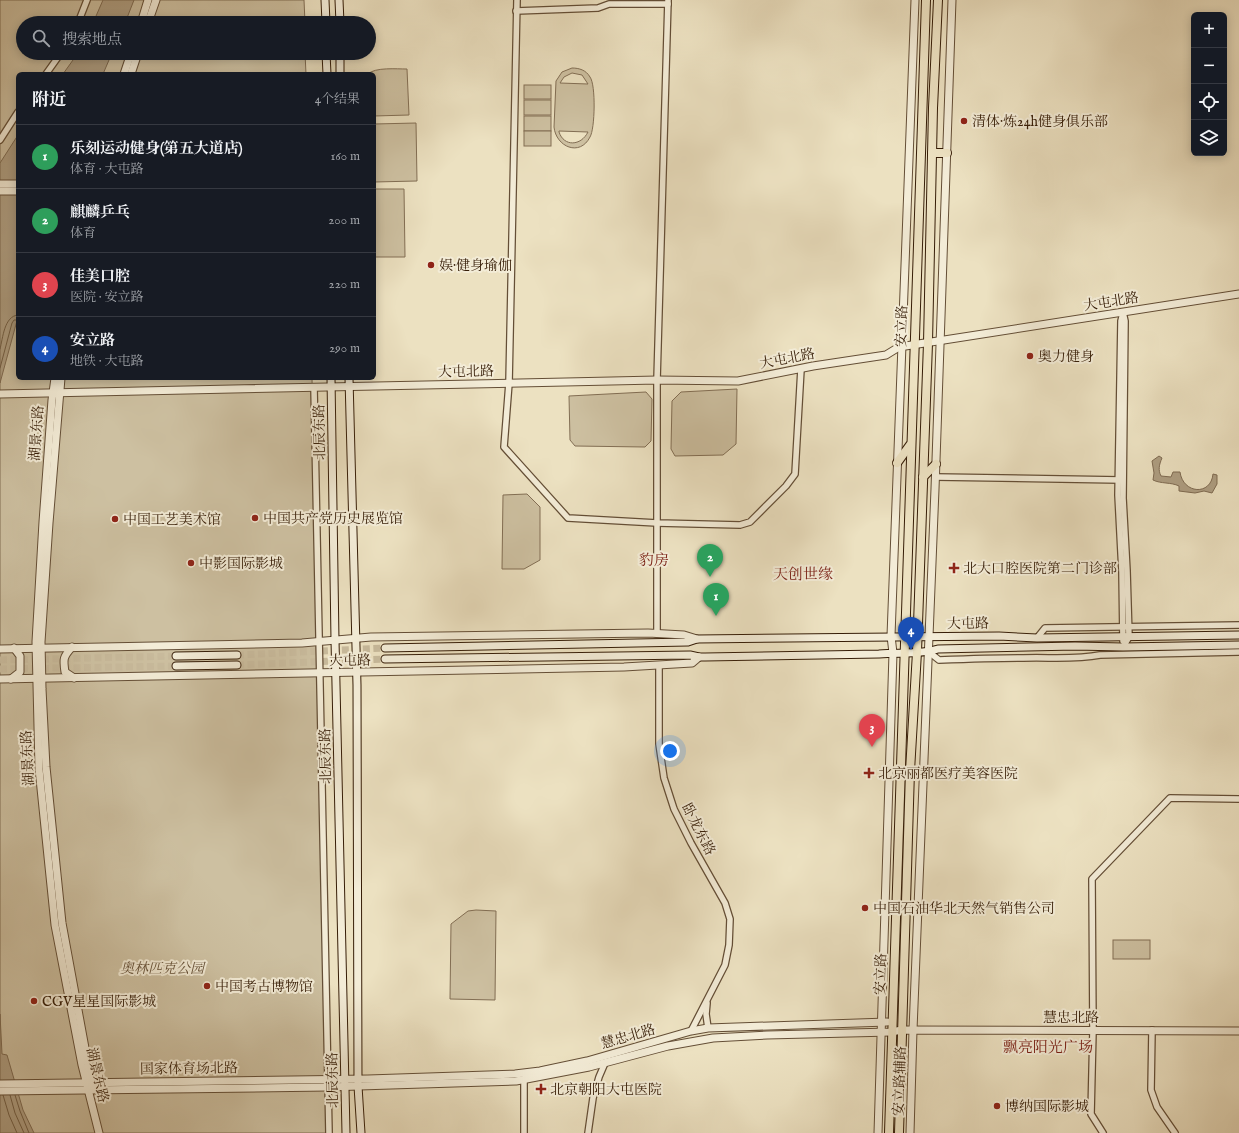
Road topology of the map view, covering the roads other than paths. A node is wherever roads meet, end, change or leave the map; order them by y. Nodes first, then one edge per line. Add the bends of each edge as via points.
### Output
1 (87, 0) edge
2 (148, 0) edge
3 (156, 0) edge
4 (325, 0) edge
5 (339, 0) edge
6 (517, 0) edge
7 (915, 0) edge
8 (926, 0) edge
9 (938, 0) edge
10 (952, 0) edge
11 (668, 2) edge
12 (516, 11) junction
13 (81, 16) edge
14 (143, 16) edge
15 (150, 16) edge
16 (326, 16) edge
17 (340, 16) edge
18 (57, 60) edge
19 (129, 60) edge
20 (136, 60) edge
21 (326, 60) edge
22 (340, 60) edge
23 (48, 72) edge
24 (125, 72) edge
25 (132, 72) edge
26 (327, 72) edge
27 (340, 72) edge
28 (16, 115) edge
29 (0, 140) edge
30 (932, 153) junction
31 (947, 153) junction
32 (0, 184) edge
33 (16, 184) edge
34 (16, 191) edge
35 (0, 192) edge
36 (1239, 294) edge
37 (1123, 312) junction
38 (940, 341) junction
39 (928, 343) junction
40 (913, 345) junction
41 (902, 347) junction
42 (801, 368) junction
43 (55, 380) edge
44 (60, 380) edge
45 (331, 380) edge
46 (348, 380) edge
47 (657, 380) junction
48 (509, 383) junction
49 (331, 386) junction
50 (349, 386) junction
51 (314, 387) junction
52 (56, 393) junction
53 (0, 394) edge
54 (910, 444) junction
55 (897, 463) junction
56 (936, 464) junction
57 (936, 476) junction
58 (923, 477) junction
59 (1121, 480) junction
60 (657, 523) junction
61 (1239, 625) edge
62 (1126, 626) junction
63 (657, 634) junction
64 (1239, 635) edge
65 (891, 636) junction
66 (905, 636) junction
67 (917, 636) junction
68 (929, 636) junction
69 (1126, 637) junction
70 (356, 638) junction
71 (1037, 638) junction
72 (697, 639) junction
73 (335, 640) junction
74 (319, 642) junction
75 (1239, 645) edge
76 (39, 647) junction
77 (72, 647) junction
78 (1123, 647) junction
79 (14, 648) junction
80 (385, 648) tunnel mouth
81 (0, 649) edge
82 (894, 652) junction
83 (904, 652) junction
84 (917, 652) junction
85 (929, 652) junction
86 (1239, 652) edge
87 (238, 655) tunnel mouth
88 (176, 656) tunnel mouth
89 (699, 657) junction
90 (386, 659) tunnel mouth
91 (237, 665) tunnel mouth
92 (176, 666) tunnel mouth
93 (659, 666) junction
94 (336, 672) junction
95 (356, 673) junction
96 (320, 674) junction
97 (74, 678) junction
98 (0, 679) edge
99 (11, 679) junction
100 (39, 679) junction
101 (1239, 799) edge
102 (710, 995) junction
103 (882, 1022) junction
104 (892, 1022) junction
105 (708, 1028) junction
106 (902, 1030) junction
107 (913, 1030) junction
108 (1093, 1030) junction
109 (1152, 1030) junction
110 (691, 1031) junction
111 (1239, 1031) edge
112 (891, 1032) junction
113 (882, 1033) junction
114 (605, 1063) junction
115 (524, 1080) junction
116 (346, 1082) junction
117 (358, 1082) junction
118 (328, 1083) junction
119 (0, 1084) edge
120 (90, 1086) junction
121 (22, 1088) junction
122 (0, 1091) edge
123 (99, 1133) edge
124 (104, 1133) edge
125 (329, 1133) edge
126 (346, 1133) edge
127 (361, 1133) edge
128 (524, 1133) edge
129 (588, 1133) edge
130 (878, 1133) edge
131 (888, 1133) edge
132 (899, 1133) edge
133 (910, 1133) edge
134 (1103, 1133) edge
135 (1175, 1133) edge

1 - 13 street
2 - 14 street
3 - 15 street
4 - 16 street
5 - 17 street
6 - 12 street
7 - 41 street, 安立路
8 - 40 main road, 安立路
9 - 30 main road, 安立路
10 - 31 street
11 - 12 street
11 - 47 street
12 - 48 street
18 - 23 street
19 - 24 street
20 - 25 street
21 - 26 street
22 - 27 street
28 - 29 street
30 - 31 main road
30 - 39 main road, 安立路
31 - 38 street
32 - 33 street
34 - 35 street
36 - 37 street, 大屯北路
37 - 38 street, 大屯北路
37 - 59 street
38 - 39 street, 大屯北路
38 - 56 street
39 - 40 street, 大屯北路
39 - 58 main road, 安立路
40 - 41 street, 大屯北路
40 - 54 main road, 安立路
41 - 42 street, 大屯北路 via 886,355
41 - 55 street, 安立路
42 - 47 street, 大屯北路 via 738,381
42 - 60 street via 795,474 786,486 746,524
43 - 52 street, 湖景东路
44 - 52 street, 湖景东路
45 - 49 street, 北辰东路
46 - 50 street, 北辰东路
47 - 48 street, 大屯北路
47 - 60 street
48 - 50 street, 大屯北路
48 - 60 street via 504,448 568,518
49 - 50 street, 大屯北路
49 - 51 street, 大屯北路
49 - 73 street, 北辰东路
50 - 70 street, 北辰东路
51 - 52 street, 大屯北路
51 - 74 street, 北辰东路
52 - 53 street, 大屯北路
52 - 76 street, 湖景东路 via 43,514
54 - 55 main road
54 - 66 main road, 安立路
55 - 65 street, 安立路
56 - 57 street
56 - 58 main road
57 - 59 street
57 - 68 street
58 - 67 main road, 安立路
59 - 62 street
60 - 63 street
61 - 62 street
62 - 69 street
62 - 71 street via 1045,628
63 - 70 street, 大屯路
63 - 72 street, 大屯路 via 684,635
64 - 69 street, 大屯路
65 - 66 street, 大屯路
65 - 72 street, 大屯路
65 - 82 street, 安立路
66 - 67 street, 大屯路
66 - 83 main road, 安立路
67 - 68 street, 大屯路
67 - 84 main road, 安立路
68 - 71 street, 大屯路
68 - 85 street
69 - 71 street, 大屯路
69 - 78 street
70 - 73 street, 大屯路
70 - 95 street, 北辰东路
72 - 80 street, 大屯路 via 688,642
73 - 74 street, 大屯路
73 - 94 street, 北辰东路
74 - 77 street, 大屯路
74 - 96 street, 北辰东路
75 - 78 street, 大屯路
76 - 77 street, 大屯路
76 - 79 street, 大屯路
76 - 100 street, 湖景东路
77 - 97 street via 65,655 64,664 65,672
78 - 85 street, 大屯路 via 938,649
79 - 81 street, 大屯路
79 - 99 street via 20,656 20,672
82 - 83 street, 大屯路
82 - 89 street, 大屯路
82 - 103 street, 安立路
83 - 84 street, 大屯路
83 - 104 main road, 安立路
84 - 85 street, 大屯路
84 - 106 main road, 安立路 via 910,771
85 - 86 street via 939,660 1054,659 1100,655
85 - 107 street
87 - 88 street
89 - 90 street, 大屯路 via 677,655
89 - 93 street, 大屯路 via 692,663
91 - 92 street
93 - 95 street, 大屯路
93 - 102 street, 卧龙东路 via 659,744 664,778 674,809 728,912 728,955
94 - 95 street, 大屯路
94 - 96 street, 大屯路
94 - 116 street, 北辰东路
95 - 117 street, 北辰东路
96 - 97 street, 大屯路
96 - 118 street, 北辰东路
97 - 100 street, 大屯路
98 - 99 street, 大屯路
99 - 100 street, 大屯路
100 - 120 street, 湖景东路 via 39,769 55,925 82,1065
101 - 108 street via 1170,798 1092,879
102 - 105 street, 卧龙东路 via 706,1008
102 - 110 street, 卧龙东路
103 - 104 street, 慧忠北路
103 - 105 street, 慧忠北路
103 - 113 street, 安立路
104 - 106 street
104 - 112 main road, 安立路
105 - 110 street, 慧忠北路
106 - 107 street, 慧忠北路
106 - 112 street, 慧忠北路
106 - 132 main road, 安立路
107 - 108 street, 慧忠北路
107 - 133 street, 安立路辅路
108 - 109 street, 慧忠北路
108 - 134 street via 1091,1114
109 - 111 street, 慧忠北路
109 - 135 street via 1151,1090 1157,1107
110 - 117 street, 慧忠北路 via 587,1061 527,1073
112 - 113 street, 慧忠北路
112 - 131 main road, 安立路
113 - 114 street, 慧忠北路 via 713,1038 668,1046
113 - 130 street, 安立路辅路
114 - 115 street, 慧忠北路
114 - 129 street via 593,1098
115 - 117 street, 慧忠北路
115 - 128 street
116 - 117 street, 国家体育场北路
116 - 118 street, 国家体育场北路
116 - 126 street, 北辰东路
117 - 127 street, 北辰东路
118 - 120 street, 国家体育场北路
118 - 125 street, 北辰东路
119 - 121 street
120 - 121 street, 国家体育场北路
120 - 123 street, 湖景东路
120 - 124 street, 湖景东路
121 - 122 street

